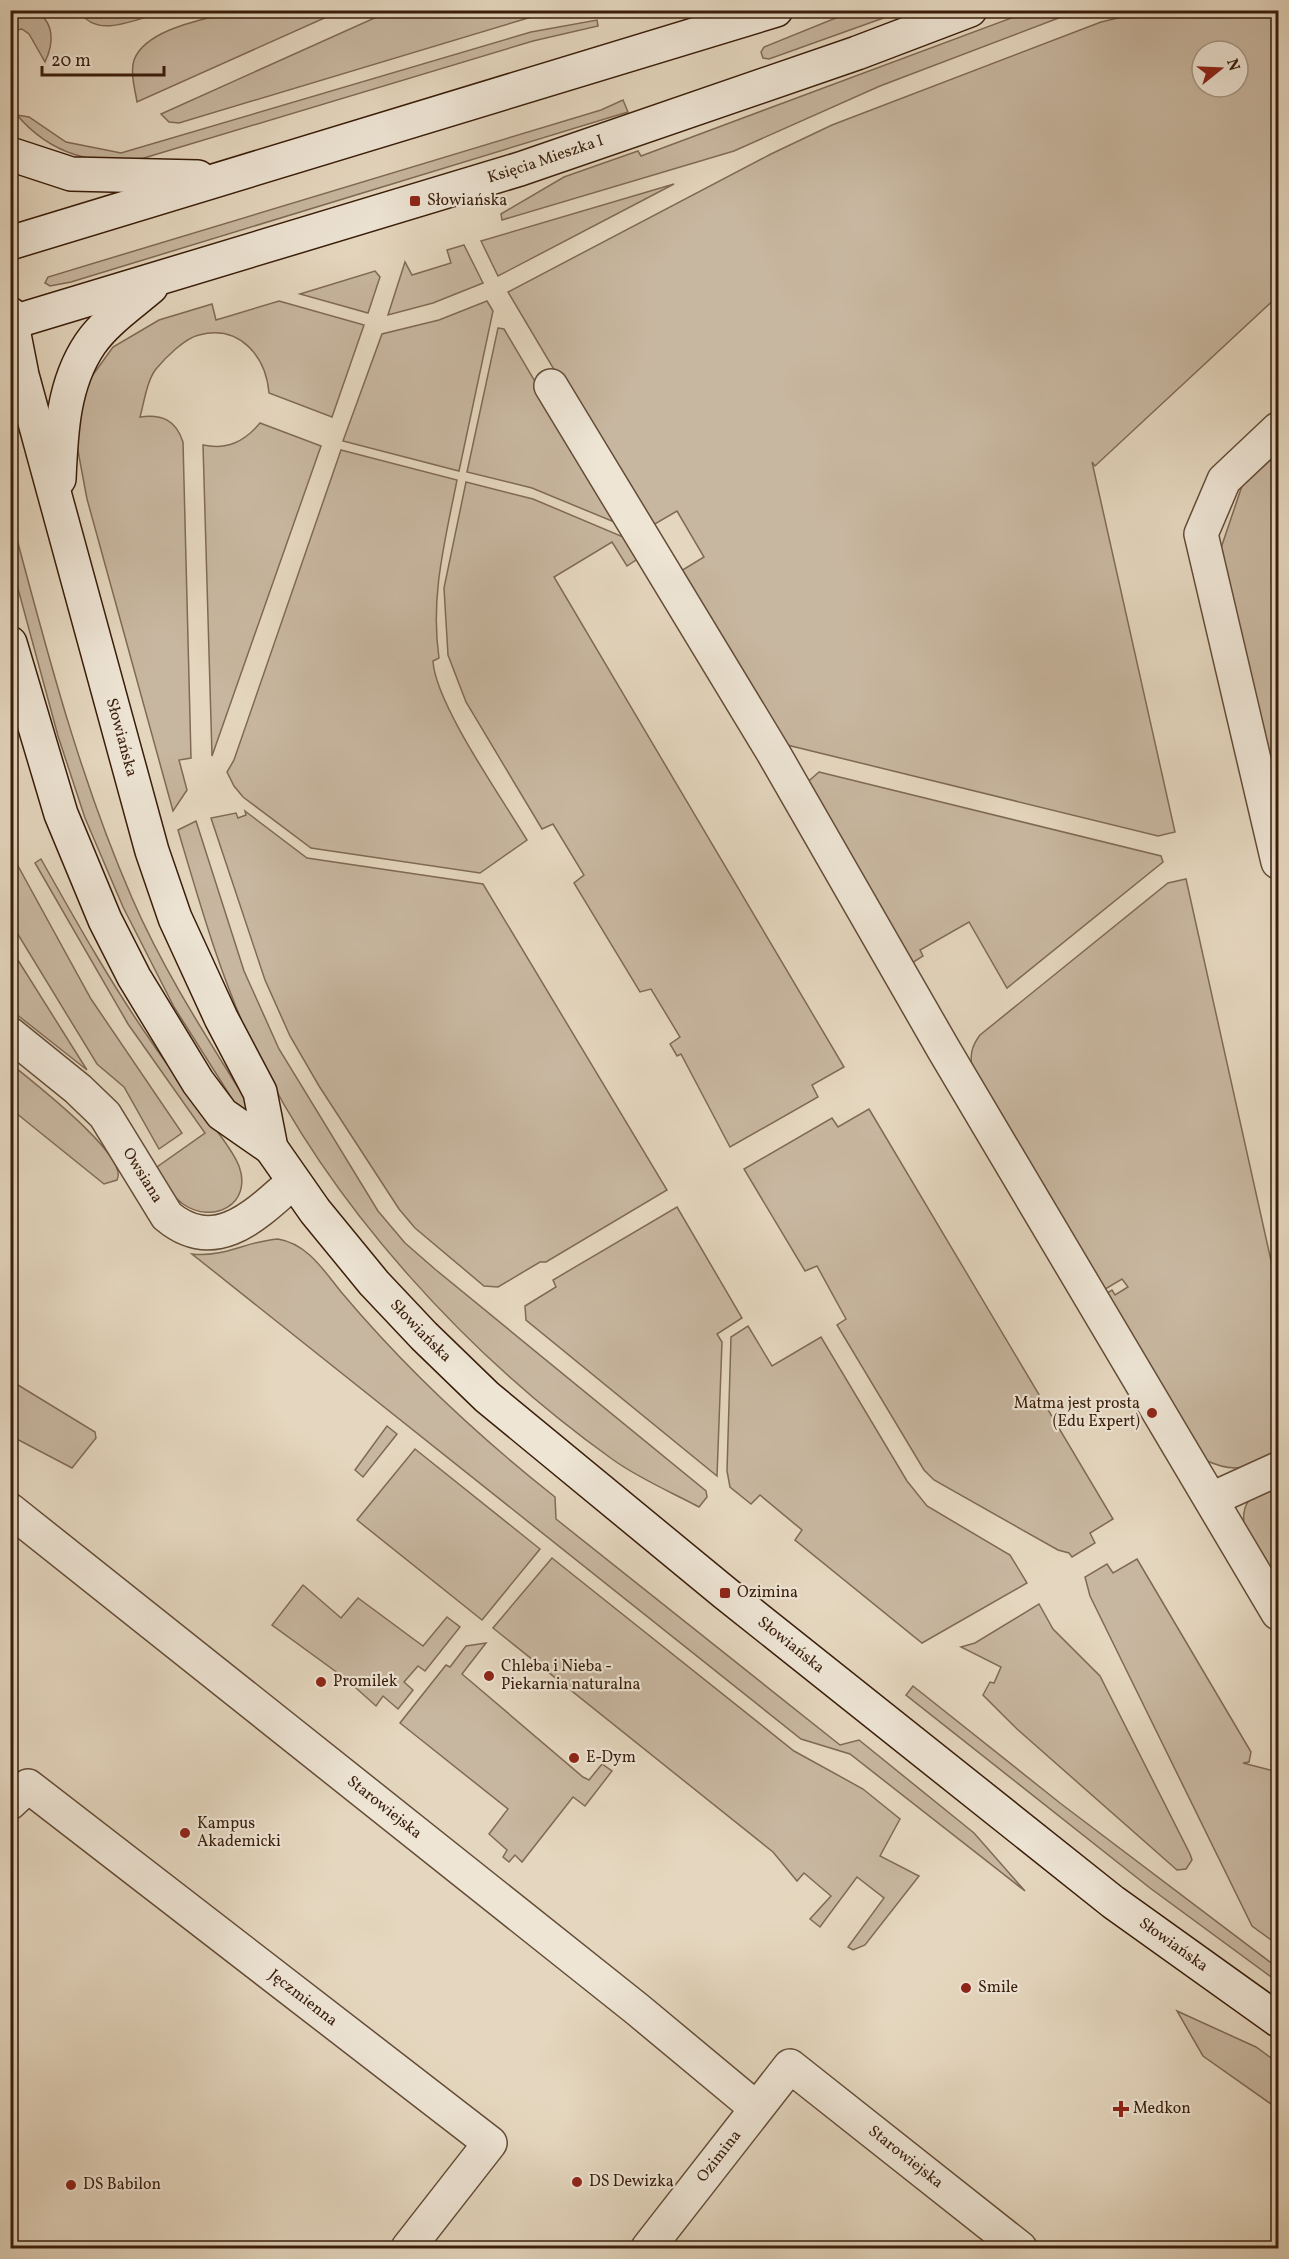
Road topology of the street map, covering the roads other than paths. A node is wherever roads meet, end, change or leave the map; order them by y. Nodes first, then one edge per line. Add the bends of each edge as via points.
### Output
1 (776, 10) edge
2 (970, 10) edge
3 (10, 154) edge
4 (233, 177) junction
5 (10, 243) edge
6 (163, 278) junction
7 (11, 319) edge
8 (551, 386) dead end
9 (1278, 429) edge
10 (58, 507) junction
11 (10, 643) edge
12 (1277, 851) edge
13 (10, 1034) edge
14 (271, 1148) junction
15 (293, 1182) junction
16 (1278, 1469) edge
17 (1212, 1499) junction
18 (10, 1510) edge
19 (1278, 1613) edge
20 (10, 1803) edge
21 (1278, 2020) edge
22 (790, 2066) joint
23 (756, 2108) junction
24 (408, 2248) edge
25 (648, 2248) edge
26 (1020, 2248) edge

1 - 4 street
2 - 6 street, Księcia Mieszka I via 520,169
3 - 4 street via 71,174
4 - 5 street
6 - 7 street, Księcia Mieszka I
6 - 10 street via 91,343 74,373 62,431
7 - 10 street, Słowiańska
8 - 17 street via 768,744 944,1050
9 - 12 street via 1224,480 1201,534
10 - 14 street, Słowiańska via 152,851 180,928 260,1092
11 - 14 street, Słowiańska via 61,814 105,920 134,977 222,1114
13 - 15 street, Owsiana via 105,1115 166,1216 181,1228 202,1234 225,1231 245,1221
14 - 15 street, Słowiańska
15 - 21 street, Słowiańska via 374,1283 487,1397 725,1593 1113,1902
16 - 17 street
17 - 19 street
18 - 23 street, Starowiejska
20 - 24 street, Jęczmienna via 28,1786 490,2143
22 - 23 street, Ozimina
22 - 26 street, Starowiejska
23 - 25 street, Ozimina

